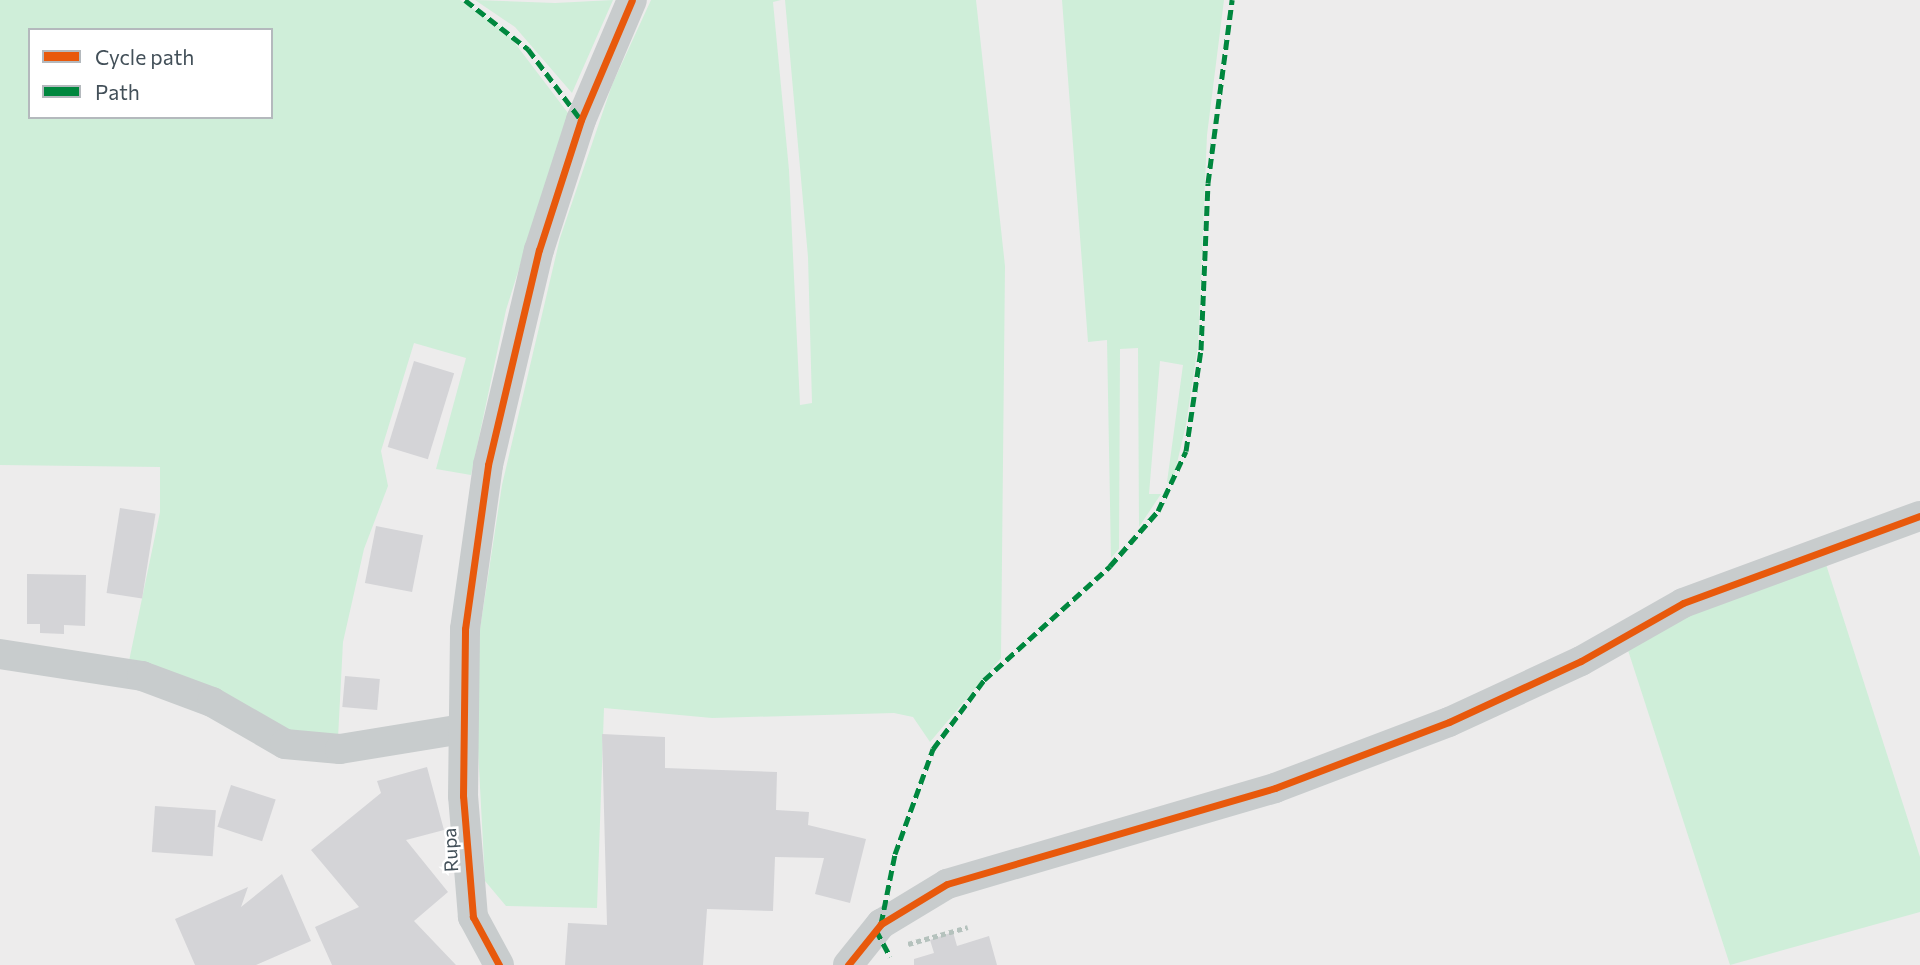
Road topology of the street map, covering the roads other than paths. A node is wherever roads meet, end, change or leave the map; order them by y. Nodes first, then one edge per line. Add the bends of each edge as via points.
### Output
1 (632, 0) edge
2 (1920, 516) edge
3 (0, 654) edge
4 (462, 729) junction
5 (497, 964) edge
6 (848, 965) edge

1 - 4 street, Rupa via 581,120 539,250 488,465 465,629
2 - 6 street via 1683,603 1581,661 1461,716 1275,788 947,884 881,924
3 - 4 street via 142,676 212,702 285,744 340,749
4 - 5 street, Rupa via 468,887 482,940

